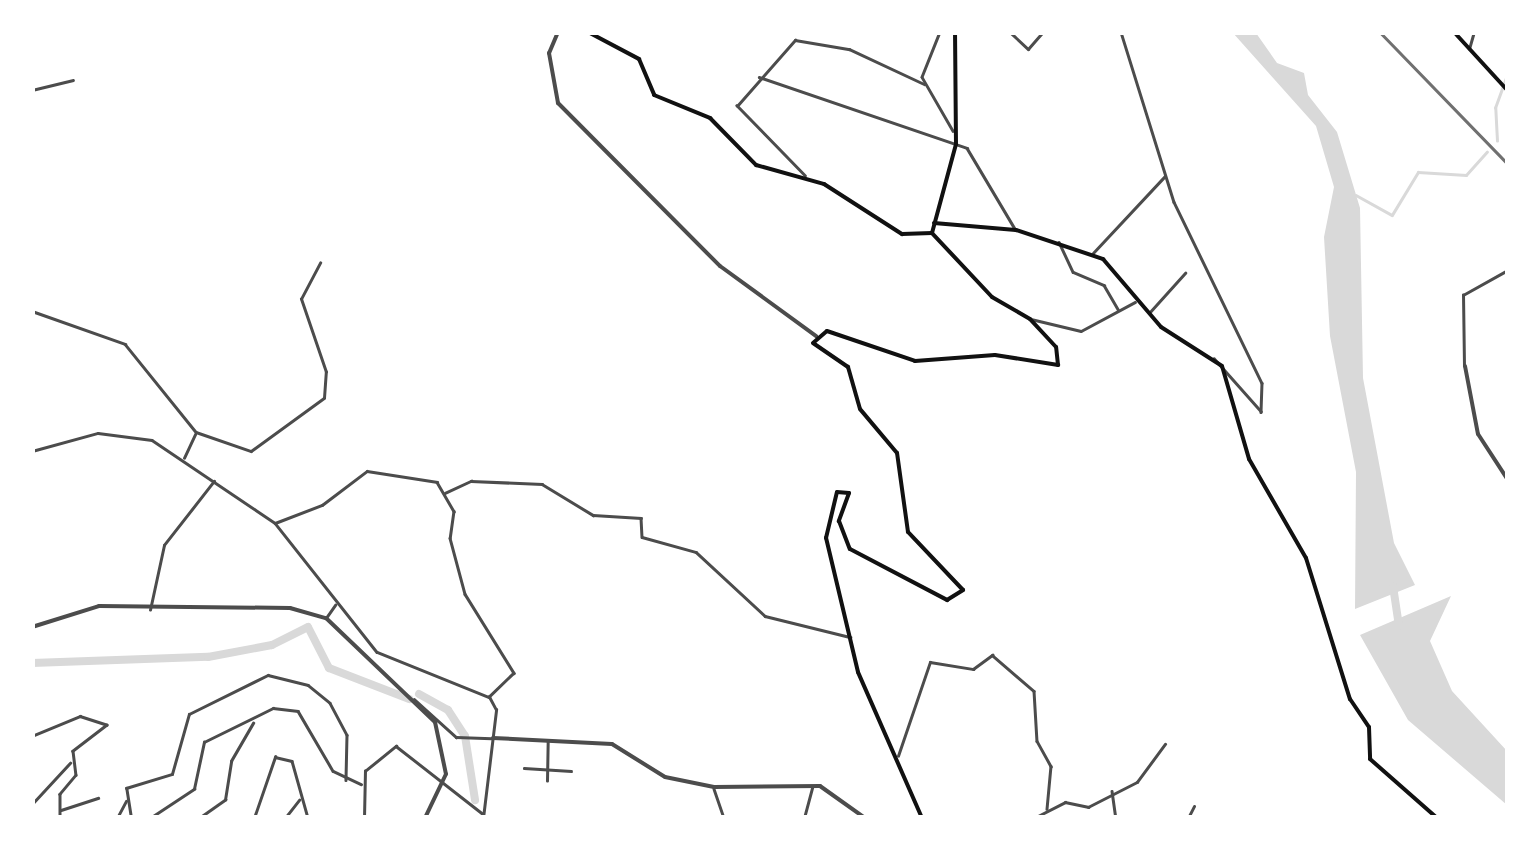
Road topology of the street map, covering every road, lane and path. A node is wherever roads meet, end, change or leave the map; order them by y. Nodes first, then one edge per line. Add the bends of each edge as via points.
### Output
1 (558, 32) edge
2 (588, 32) edge
3 (940, 32) edge
4 (954, 32) edge
5 (1010, 32) edge
6 (1043, 32) edge
7 (1121, 32) edge
8 (1454, 32) edge
9 (1474, 32) edge
10 (1469, 50) junction
11 (756, 76) junction
12 (74, 80) dead end
13 (924, 84) junction
14 (32, 90) edge
15 (1507, 90) edge
16 (956, 140) junction
17 (1166, 175) junction
18 (815, 183) junction
19 (934, 223) junction
20 (1016, 230) junction
21 (932, 233) junction
22 (1059, 242) junction
23 (1093, 254) junction
24 (320, 263) dead end
25 (1508, 270) edge
26 (1185, 272) dead end
27 (1135, 302) junction
28 (1119, 310) junction
29 (32, 311) edge
30 (1148, 314) junction
31 (1030, 319) junction
32 (816, 336) junction
33 (1214, 359) junction
34 (1464, 366) joint
35 (196, 432) junction
36 (32, 452) edge
37 (183, 460) junction
38 (1508, 480) edge
39 (214, 481) junction
40 (445, 493) junction
41 (276, 522) junction
42 (336, 604) junction
43 (150, 610) junction
44 (326, 618) junction
45 (32, 627) edge
46 (851, 638) junction
47 (489, 698) junction
48 (414, 700) junction
49 (254, 722) junction
50 (32, 736) edge
51 (492, 738) junction
52 (548, 741) junction
53 (1165, 744) dead end
54 (897, 757) junction
55 (71, 763) junction
56 (524, 768) dead end
57 (547, 770) junction
58 (571, 770) dead end
59 (346, 780) junction
60 (547, 780) dead end
61 (360, 784) junction
62 (444, 784) junction
63 (812, 786) junction
64 (714, 788) junction
65 (1112, 789) junction
66 (98, 798) dead end
67 (300, 799) junction
68 (127, 800) junction
69 (32, 804) edge
70 (1194, 806) dead end
71 (61, 810) junction
72 (1047, 810) junction
73 (483, 816) edge
74 (60, 818) edge
75 (116, 818) edge
76 (130, 818) edge
77 (150, 818) edge
78 (200, 818) edge
79 (254, 818) edge
80 (285, 818) edge
81 (308, 818) edge
82 (364, 818) edge
83 (425, 818) edge
84 (724, 818) edge
85 (804, 818) edge
86 (865, 818) edge
87 (922, 818) edge
88 (1034, 818) edge
89 (1116, 818) edge
90 (1188, 818) edge
91 (1436, 818) edge

1 - 32 street via 549,52 558,104 720,266
2 - 18 main road via 639,59 654,95 710,118 756,165
3 - 13 street
4 - 16 main road
5 - 6 street via 1028,50
7 - 17 street
8 - 10 main road
9 - 10 street
10 - 15 main road
11 - 13 street via 804,36
11 - 16 street via 806,86 878,124
11 - 18 street via 737,106
12 - 14 street
13 - 16 street
16 - 19 main road
16 - 20 street
17 - 23 street
17 - 33 street via 1262,384 1262,412
18 - 21 main road via 902,234
19 - 20 main road
19 - 21 main road
20 - 22 main road
21 - 31 main road via 992,297
22 - 23 main road
22 - 28 street via 1074,272 1104,284
23 - 27 main road
24 - 35 street via 301,299 326,372 316,411 251,451
25 - 34 street via 1463,295
26 - 30 street
27 - 28 street
27 - 30 main road
28 - 31 street via 1080,331
29 - 35 street via 125,344
30 - 33 main road
31 - 32 main road via 1056,346 1055,368 995,355 915,361 828,331
32 - 46 main road via 817,350 848,367 860,409 896,453 911,538 963,590 947,600 850,549 839,521 849,493 841,489 826,532
33 - 91 main road via 1233,388 1249,460 1306,558 1350,699 1369,726 1370,759
34 - 38 street via 1471,415
35 - 37 street
36 - 37 street via 112,432
37 - 39 street
39 - 41 street
39 - 43 street via 164,545
40 - 41 street via 427,478 367,471 322,504
40 - 46 street via 471,482 542,484 593,515 641,518 642,537 696,552 765,616
40 - 47 street via 465,594 514,673
41 - 42 street
42 - 44 street
42 - 47 street via 376,652
43 - 44 street via 278,607
43 - 45 street via 85,607
44 - 48 street
46 - 54 main road via 860,681
47 - 51 street
48 - 51 street via 463,740
48 - 62 street via 442,738
49 - 59 street via 273,708 298,711
49 - 77 street via 204,742 194,789
49 - 78 street via 231,761 225,800
50 - 55 street via 75,717 104,722
51 - 52 street
51 - 73 street
52 - 57 street
52 - 64 street via 612,744 665,776
53 - 65 street via 1151,771
54 - 72 street via 930,662 973,668 992,655 1034,691 1037,741 1050,766
54 - 87 main road
55 - 69 street
55 - 71 street via 76,775 60,794
56 - 57 street
57 - 58 street
57 - 60 street
59 - 61 street
59 - 68 street via 347,734 330,703 308,685 268,675 188,714 172,774 160,784 133,782
61 - 62 street via 396,746
61 - 82 street
62 - 73 street
62 - 83 street
63 - 64 street
63 - 85 street
63 - 86 street
64 - 84 street
65 - 72 street via 1088,807
65 - 89 street
66 - 71 street
67 - 79 street via 292,761 275,757
67 - 80 street
67 - 81 street
68 - 75 street
68 - 76 street
70 - 90 street
71 - 74 street
72 - 88 street

